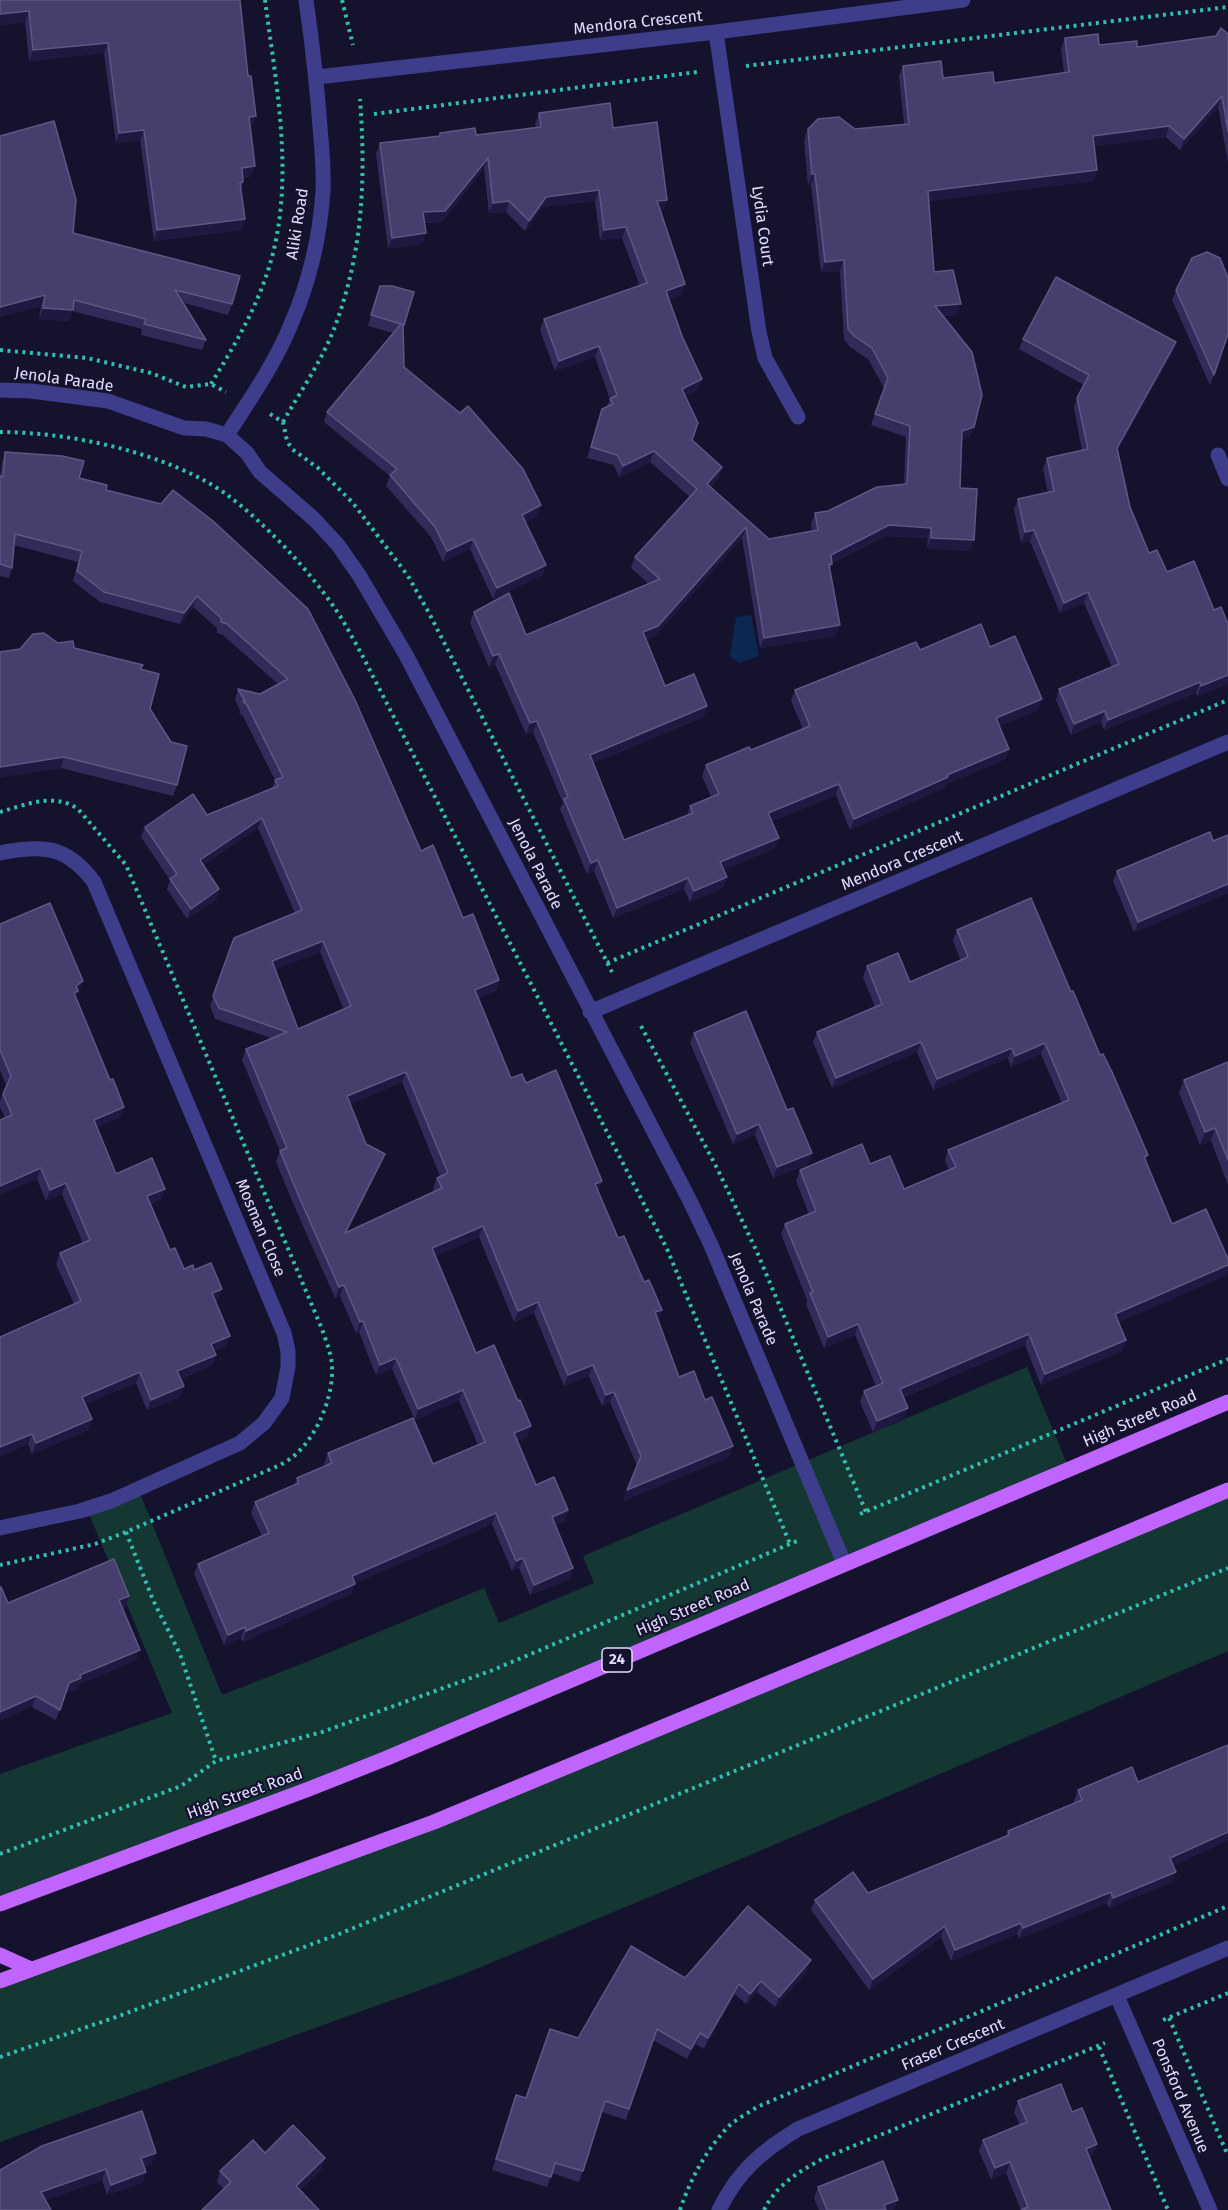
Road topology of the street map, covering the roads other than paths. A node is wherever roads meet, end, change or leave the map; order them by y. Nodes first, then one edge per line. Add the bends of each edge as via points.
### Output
1 (306, 0) edge
2 (963, 0) edge
3 (716, 32) junction
4 (317, 77) junction
5 (0, 390) edge
6 (798, 417) dead end
7 (227, 435) junction
8 (1218, 455) dead end
9 (1228, 479) edge
10 (1228, 742) edge
11 (0, 853) edge
12 (590, 1012) junction
13 (1228, 1402) edge
14 (1228, 1490) edge
15 (0, 1528) edge
16 (844, 1563) junction
17 (0, 1904) edge
18 (1228, 1948) edge
19 (0, 1955) edge
20 (31, 1970) junction
21 (0, 1981) edge
22 (1117, 1996) junction
23 (719, 2210) edge
24 (1210, 2210) edge

1 - 4 street, Aliki Road
2 - 3 street, Mendora Crescent
3 - 4 street, Mendora Crescent
3 - 6 street, Lydia Court via 759,332 765,357
4 - 7 street, Aliki Road via 323,190 313,257 292,324
5 - 7 street, Jenola Parade via 108,402 184,428
7 - 12 street, Jenola Parade via 265,477 314,519 359,575 411,665
8 - 9 street
10 - 12 street, Mendora Crescent
11 - 15 street, Mosman Close via 43,849 66,855 94,882 284,1334 288,1359 282,1398 264,1423 240,1443 111,1501
12 - 16 street, Jenola Parade via 711,1245
13 - 16 main road, High Street Road / 24
14 - 20 main road via 434,1822
16 - 17 main road, High Street Road / 24 via 376,1763
18 - 22 street, Fraser Crescent
19 - 20 main road
20 - 21 main road
22 - 23 street, Fraser Crescent via 798,2129 767,2148 740,2176
22 - 24 street, Ponsford Avenue

